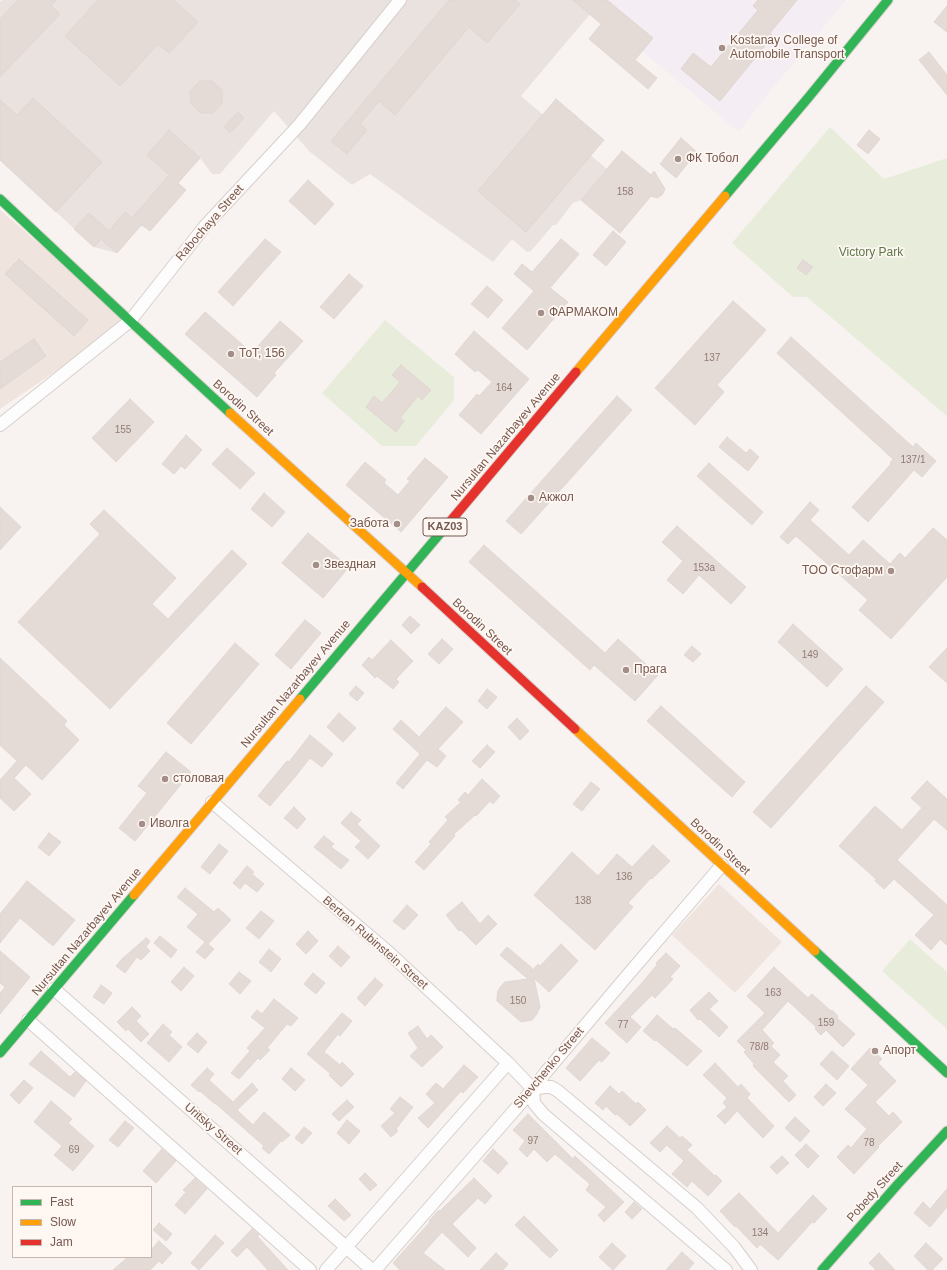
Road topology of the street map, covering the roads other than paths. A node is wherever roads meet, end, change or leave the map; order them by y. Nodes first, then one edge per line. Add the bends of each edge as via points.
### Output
1 (400, 0) edge
2 (888, 0) edge
3 (0, 199) edge
4 (130, 321) junction
5 (0, 425) edge
6 (406, 573) junction
7 (212, 802) junction
8 (722, 865) junction
9 (54, 989) junction
10 (28, 1020) junction
11 (0, 1053) edge
12 (508, 1063) junction
13 (947, 1073) edge
14 (533, 1089) junction
15 (947, 1131) edge
16 (347, 1247) junction
17 (310, 1270) edge
18 (326, 1270) edge
19 (373, 1270) edge
20 (726, 1270) edge
21 (751, 1270) edge
22 (822, 1270) edge

1 - 4 street, Rabochaya Street via 300,124 205,226
2 - 6 street, Nursultan Nazarbayev Avenue / KАZ03
3 - 4 street, Borodin Street
4 - 5 street, Rabochaya Street
4 - 6 street, Borodin Street
6 - 7 street, Nursultan Nazarbayev Avenue / KАZ03
6 - 8 street, Borodin Street
7 - 9 street, Nursultan Nazarbayev Avenue / KАZ03
7 - 12 street, Bertran Rubinstein Street via 386,950
8 - 13 street, Borodin Street
8 - 14 street, Shevchenko Street
9 - 10 street, Nursultan Nazarbayev Avenue / KАZ03
9 - 16 street, Uritsky Street
10 - 11 street, Nursultan Nazarbayev Avenue / KАZ03
10 - 17 street
12 - 14 street, Bertran Rubinstein Street
12 - 16 street
14 - 19 street, Shevchenko Street
14 - 20 street via 534,1103 543,1114
14 - 21 street via 551,1087 564,1096 697,1208 734,1247
15 - 22 street, Pobedy Street
16 - 18 street
16 - 19 street, Uritsky Street

